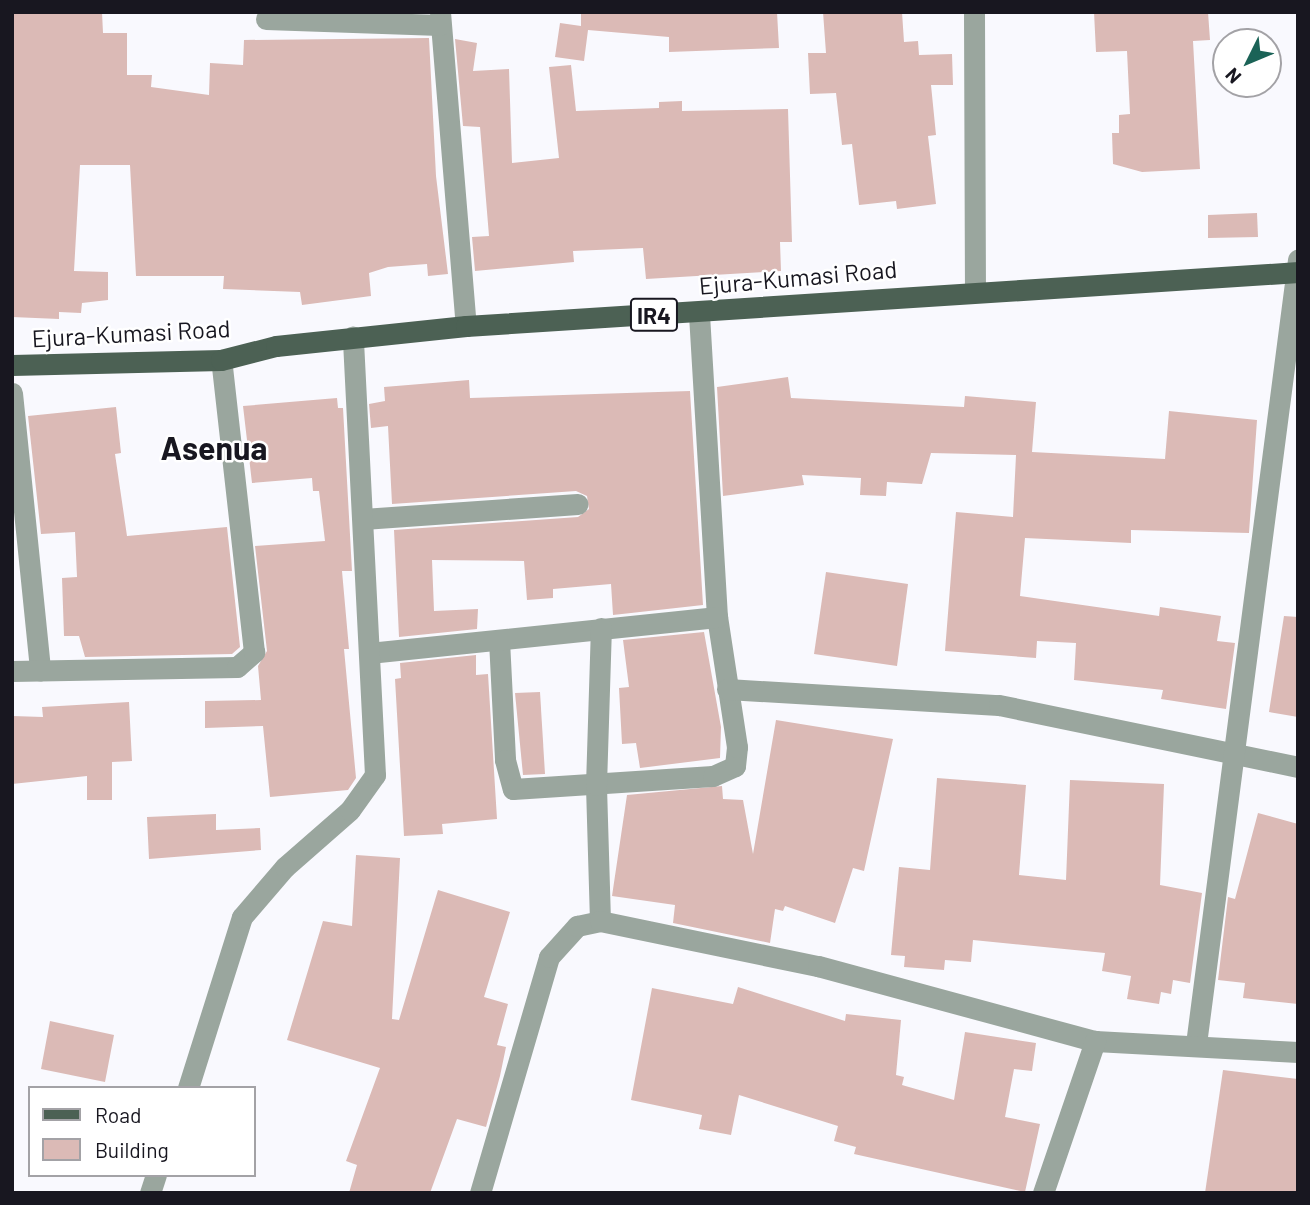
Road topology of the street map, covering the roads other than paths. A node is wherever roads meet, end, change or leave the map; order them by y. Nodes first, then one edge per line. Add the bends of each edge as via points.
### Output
1 (974, 12) edge
2 (266, 19) dead end
3 (440, 19) edge
4 (1297, 268) edge
5 (975, 289) junction
6 (699, 313) junction
7 (466, 326) junction
8 (353, 337) junction
9 (221, 360) junction
10 (12, 365) edge
11 (12, 393) edge
12 (577, 504) dead end
13 (363, 519) junction
14 (717, 617) junction
15 (601, 628) junction
16 (499, 640) junction
17 (369, 653) junction
18 (12, 671) edge
19 (40, 671) junction
20 (727, 688) junction
21 (1236, 757) junction
22 (1298, 767) edge
23 (596, 785) junction
24 (600, 921) junction
25 (1094, 1041) junction
26 (1196, 1044) junction
27 (1298, 1052) edge
28 (189, 1086) edge
29 (480, 1193) edge
30 (1043, 1193) edge

1 - 5 street
2 - 3 street
3 - 7 street
4 - 5 main road, Ejura-Kumasi Road / IR4
4 - 21 street
5 - 6 main road, Ejura-Kumasi Road / IR4
6 - 7 main road, Ejura-Kumasi Road / IR4
6 - 14 street
7 - 8 main road, Ejura-Kumasi Road / IR4
8 - 9 main road, Ejura-Kumasi Road / IR4 via 276,346
8 - 13 street
9 - 10 main road, Ejura-Kumasi Road / IR4
9 - 19 street via 254,652 237,667
11 - 19 street
12 - 13 street
13 - 17 street
14 - 15 street
14 - 20 street
15 - 16 street
15 - 23 street
16 - 17 street
16 - 23 street via 505,760 513,789
17 - 28 street via 374,775 350,810 285,867 242,917
18 - 19 street
20 - 21 street via 999,705
20 - 23 street via 735,766 713,776
21 - 22 street
21 - 26 street
23 - 24 street
24 - 25 street via 818,966
24 - 29 street via 577,926 549,957
25 - 26 street
25 - 30 street
26 - 27 street

